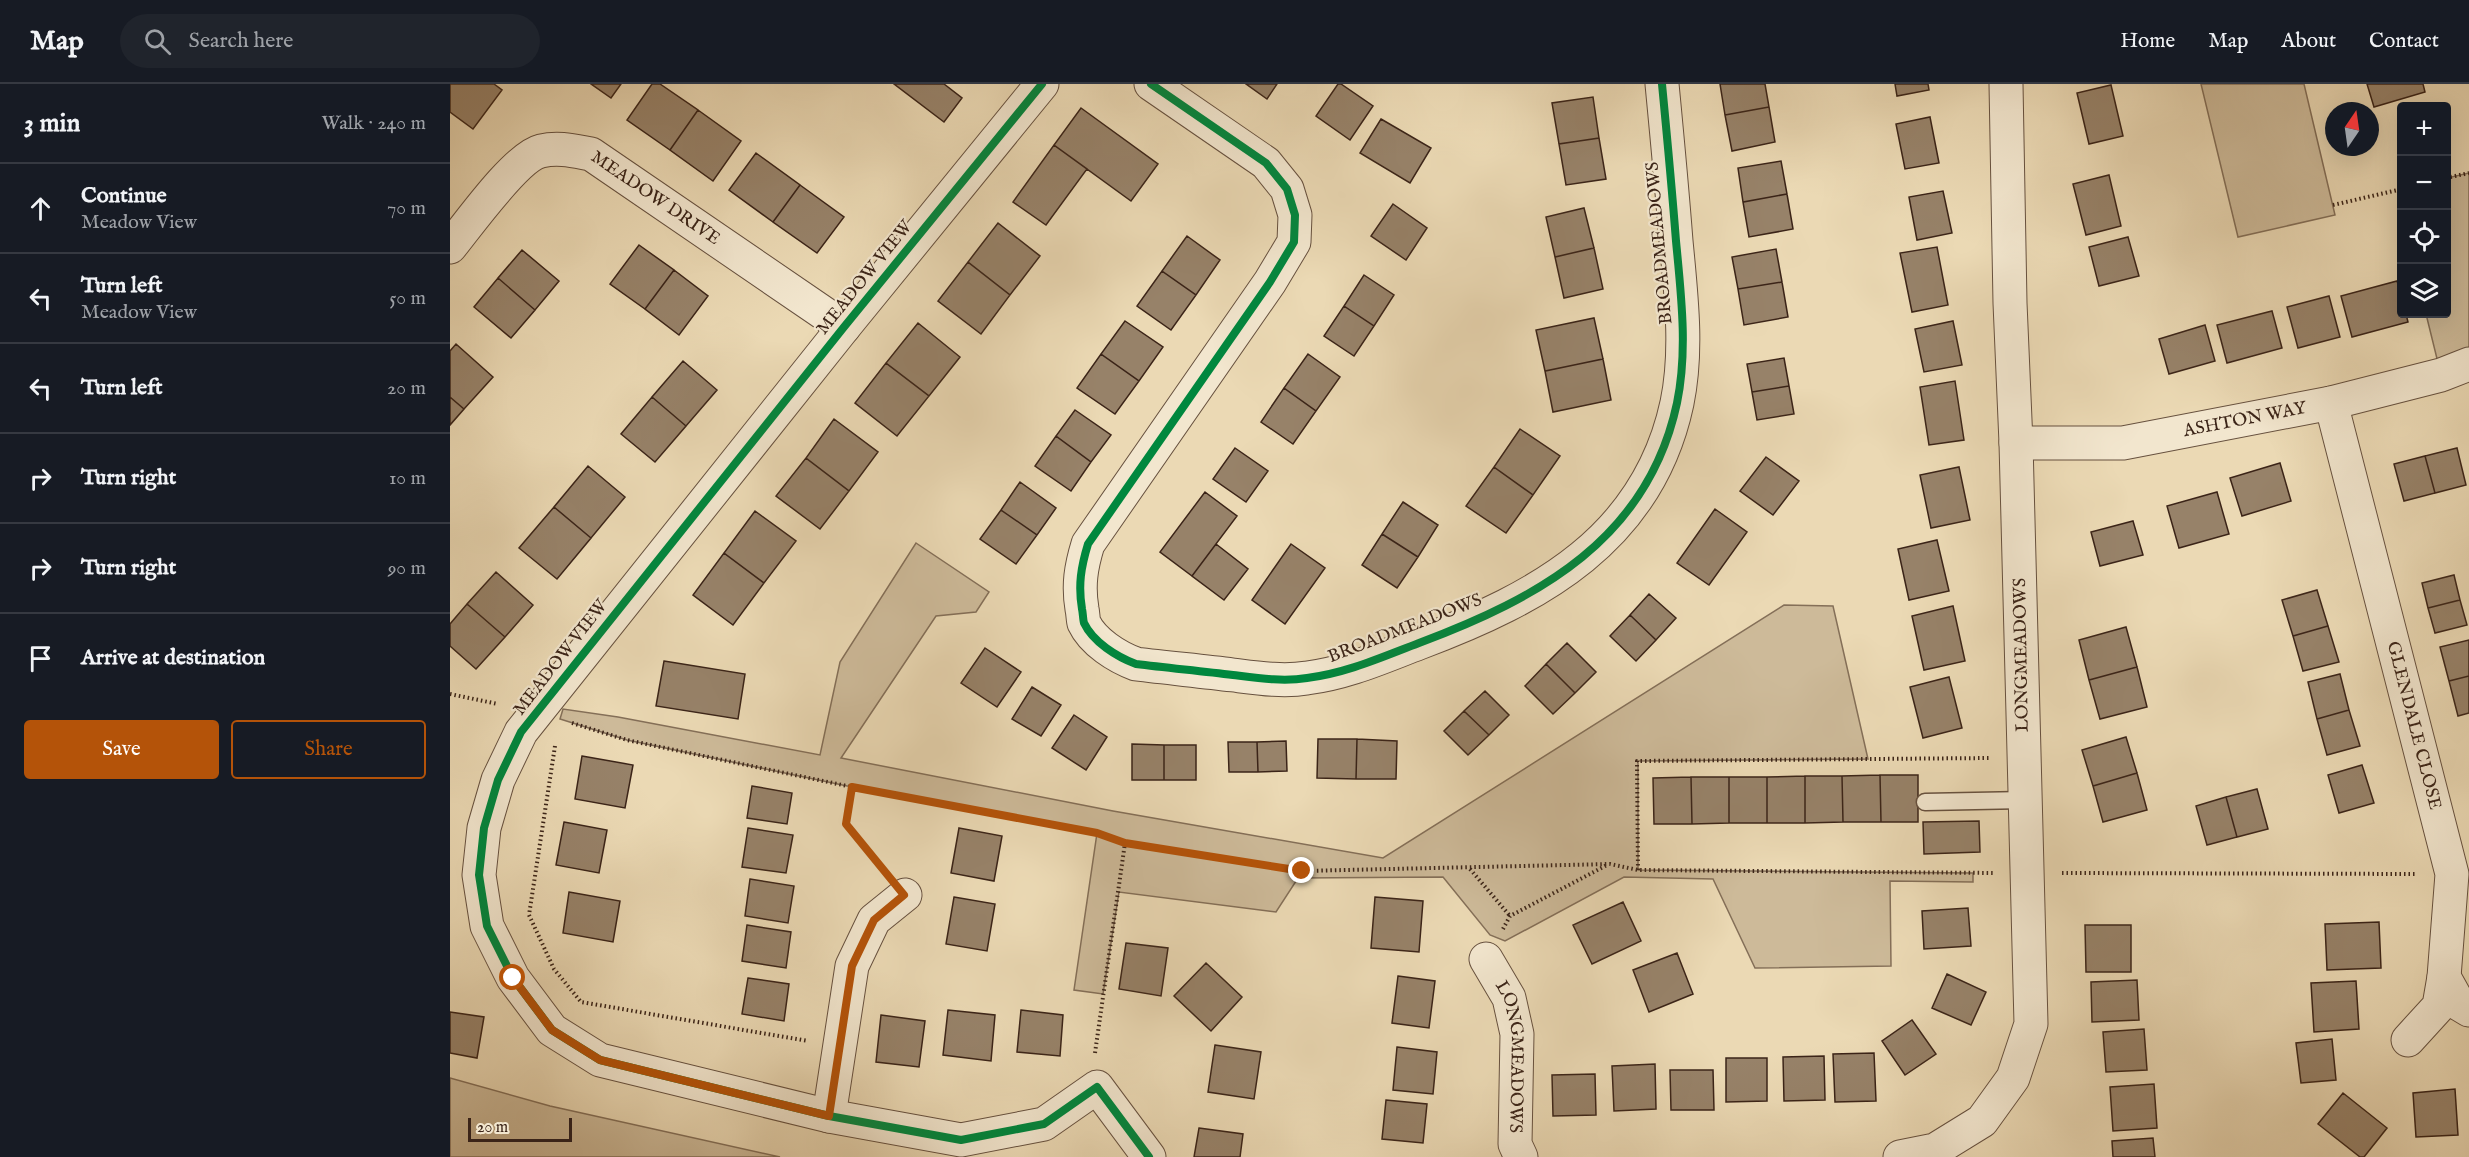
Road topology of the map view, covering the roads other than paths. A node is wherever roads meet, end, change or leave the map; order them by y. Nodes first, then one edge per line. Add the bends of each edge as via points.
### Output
1 (1041, 84) edge
2 (1151, 84) edge
3 (1662, 84) edge
4 (2006, 84) edge
5 (450, 247) edge
6 (844, 327) junction
7 (2469, 364) edge
8 (2331, 403) junction
9 (2016, 443) junction
10 (2025, 800) junction
11 (1925, 802) dead end
12 (904, 895) road end
13 (1486, 959) road end
14 (2444, 977) junction
15 (2469, 1010) edge
16 (2409, 1040) dead end
17 (829, 1116) junction
18 (1149, 1157) edge
19 (1521, 1157) edge
20 (1900, 1157) edge

1 - 6 street, MEADOW VIEW
2 - 3 street, BROADMEADOWS via 1266,163 1287,189 1295,215 1294,242 1088,544 1080,569 1084,623 1118,657 1136,664 1304,679 1344,671 1466,625 1538,589 1595,548 1630,509 1659,459 1677,403 1683,349
4 - 9 street, LONGMEADOWS
5 - 6 street, MEADOW DRIVE via 512,172 538,152 561,148 591,154
6 - 17 street, MEADOW VIEW via 549,716 521,732 498,780 484,828 479,875 487,926 513,978 552,1030 600,1060
7 - 8 street, ASHTON WAY
8 - 9 street, ASHTON WAY via 2123,442
8 - 14 street, GLENDALE CLOSE via 2452,874
9 - 10 street, LONGMEADOWS
10 - 11 lane
10 - 20 street, LONGMEADOWS via 2031,1024 2013,1078 1982,1121 1935,1150
12 - 17 street via 874,920 852,966
13 - 19 street, LONGMEADOWS via 1509,998 1517,1034 1515,1144
14 - 15 street via 2459,1004
14 - 16 street, GLENDALE CLOSE via 2439,1006
17 - 18 street, MEADOW VIEW via 961,1140 1044,1124 1097,1087

